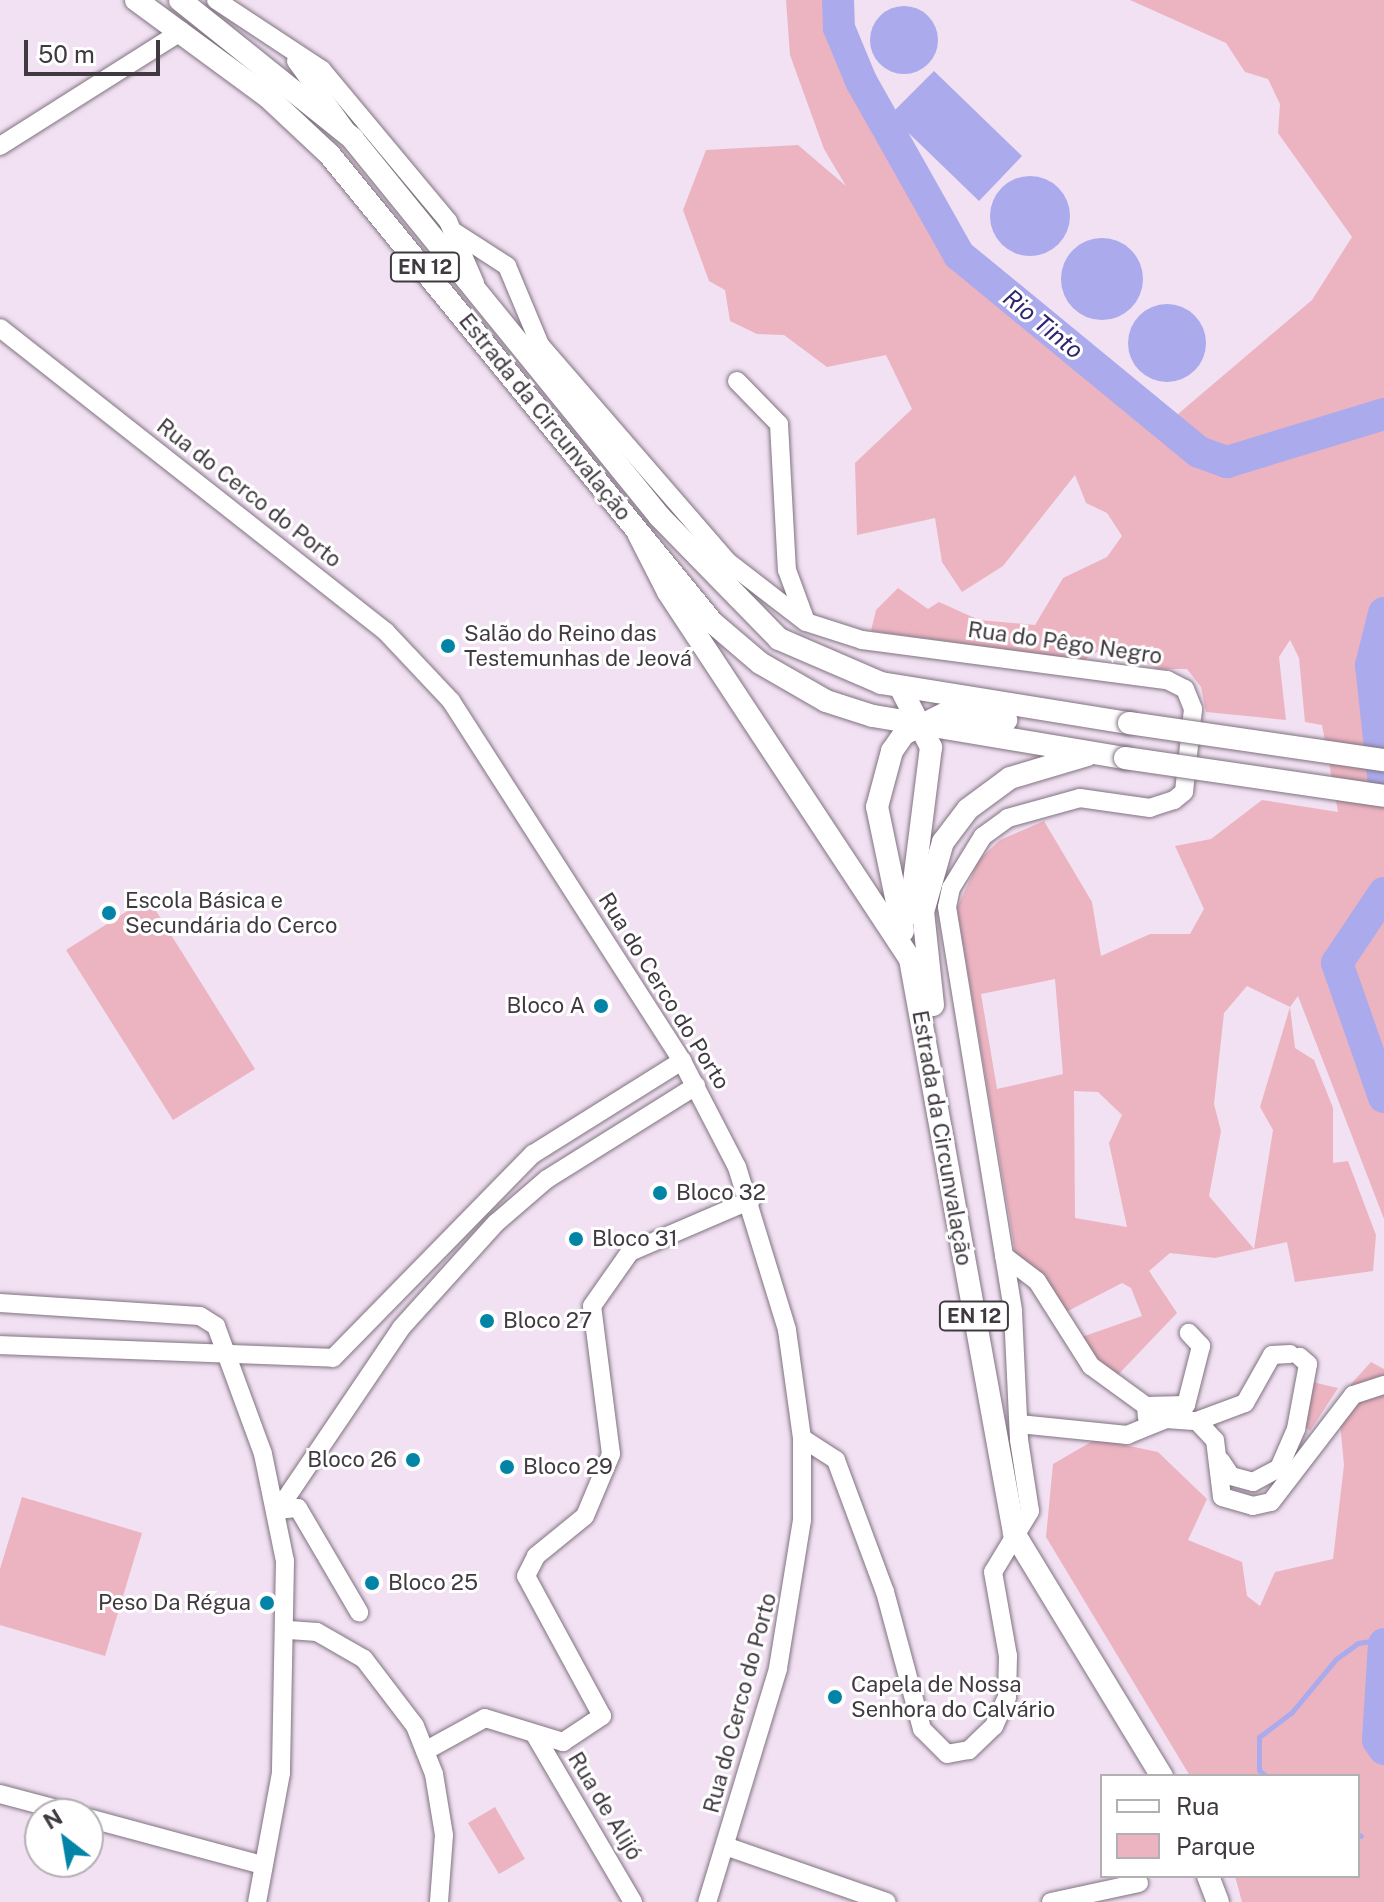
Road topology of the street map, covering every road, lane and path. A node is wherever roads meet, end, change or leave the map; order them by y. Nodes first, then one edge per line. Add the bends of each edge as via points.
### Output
1 (136, 0) edge
2 (180, 0) edge
3 (216, 0) edge
4 (182, 31) junction
5 (272, 36) junction
6 (352, 138) junction
7 (0, 146) edge
8 (456, 233) junction
9 (475, 283) junction
10 (0, 328) edge
11 (737, 381) dead end
12 (638, 533) junction
13 (806, 622) junction
14 (900, 687) junction
15 (1058, 715) junction
16 (923, 723) junction
17 (1090, 755) junction
18 (1384, 760) edge
19 (1384, 796) edge
20 (910, 959) junction
21 (928, 1042) junction
22 (682, 1061) junction
23 (696, 1086) junction
24 (751, 1200) junction
25 (1004, 1256) junction
26 (0, 1303) edge
27 (1189, 1333) dead end
28 (0, 1345) edge
29 (226, 1357) junction
30 (1384, 1385) edge
31 (1147, 1415) junction
32 (1197, 1421) junction
33 (1019, 1424) junction
34 (802, 1438) junction
35 (1221, 1461) junction
36 (278, 1510) junction
37 (1014, 1533) junction
38 (359, 1612) dead end
39 (289, 1630) junction
40 (535, 1735) junction
41 (425, 1751) junction
42 (1161, 1774) edge
43 (0, 1794) edge
44 (24, 1800) edge
45 (104, 1822) edge
46 (725, 1846) junction
47 (262, 1865) junction
48 (1209, 1878) edge
49 (1139, 1883) dead end
50 (846, 1894) edge
51 (257, 1902) edge
52 (439, 1902) edge
53 (633, 1902) edge
54 (707, 1902) edge
55 (887, 1902) edge
56 (1051, 1902) edge
57 (1218, 1902) edge

1 - 4 main road, EN 12
2 - 6 main road, Estrada da Circunvalação / EN 12
3 - 5 street, Estrada da Circunvalação
4 - 7 street
4 - 12 main road, Estrada da Circunvalação / EN 12 via 329,154
5 - 6 street, Estrada da Circunvalação via 317,83
5 - 8 street, Estrada da Circunvalação via 322,70
6 - 9 main road, Estrada da Circunvalação / EN 12
8 - 9 street, Estrada da Circunvalação
8 - 13 street, Estrada da Circunvalação via 507,266 540,345 728,562
9 - 14 main road, Estrada da Circunvalação / EN 12 via 734,600 779,639 836,669
10 - 22 street, Rua do Cerco do Porto via 411,655 463,717
11 - 13 street via 779,424 787,570
12 - 16 main road, Estrada da Circunvalação / EN 12 via 712,622 760,663 826,701
12 - 20 main road, Estrada da Circunvalação / EN 12 via 668,592
13 - 25 street, Rua do Pêgo Negro via 862,640 1167,680 1185,689 1193,709 1184,792 1174,800 1150,808 1080,798 1008,818 983,836 951,888 947,907
14 - 15 main road, EN 12
14 - 16 main road, EN 12
15 - 16 main road via 1023,723 950,711
15 - 18 main road, EN 12, bridge
16 - 17 main road, EN 12
16 - 20 main road, EN 12 via 931,755 910,900
16 - 20 main road via 892,751 877,807
17 - 19 main road, EN 12, bridge
17 - 21 main road via 1010,778 968,809 943,842 923,912 933,1004
20 - 21 main road, Estrada da Circunvalação / EN 12
21 - 37 main road, Estrada da Circunvalação / EN 12
22 - 23 street, Rua do Cerco do Porto
22 - 29 street via 533,1154 479,1202 343,1352 323,1361
23 - 24 street, Rua do Cerco do Porto
23 - 36 street via 547,1179 496,1223 401,1328
24 - 34 street, Rua do Cerco do Porto via 787,1330
24 - 40 street via 630,1252 592,1306 611,1454 585,1516 536,1556 526,1576 602,1716 573,1740
25 - 31 street via 1037,1281 1091,1366
25 - 33 street, Rua do Pêgo Negro
26 - 29 street via 200,1316 216,1326
27 - 31 street via 1201,1346 1186,1405
28 - 29 street
29 - 36 street
30 - 35 street via 1353,1395 1271,1502 1236,1505 1222,1497
31 - 32 street
31 - 33 street via 1127,1435
32 - 35 street
32 - 35 street via 1245,1403 1272,1355 1295,1355 1308,1364 1296,1429 1279,1468 1253,1482 1231,1476
33 - 37 street, Rua do Pêgo Negro via 1030,1511
34 - 37 street, Rua do Pêgo Negro via 836,1460 885,1592 922,1729 947,1754 978,1745 1007,1697 1008,1656 992,1582
34 - 46 street, Rua do Cerco do Porto via 794,1606
36 - 38 street via 298,1508
36 - 39 street
37 - 42 main road, Estrada da Circunvalação / EN 12
39 - 41 street via 317,1632 364,1659
39 - 47 street via 281,1773
40 - 41 street via 501,1718 485,1718
40 - 53 street, Rua de Alijó
41 - 52 street via 444,1835
43 - 44 street
45 - 47 street
46 - 50 street
46 - 54 street, Rua do Cerco do Porto
47 - 51 street
48 - 57 main road
49 - 56 street
50 - 55 street

